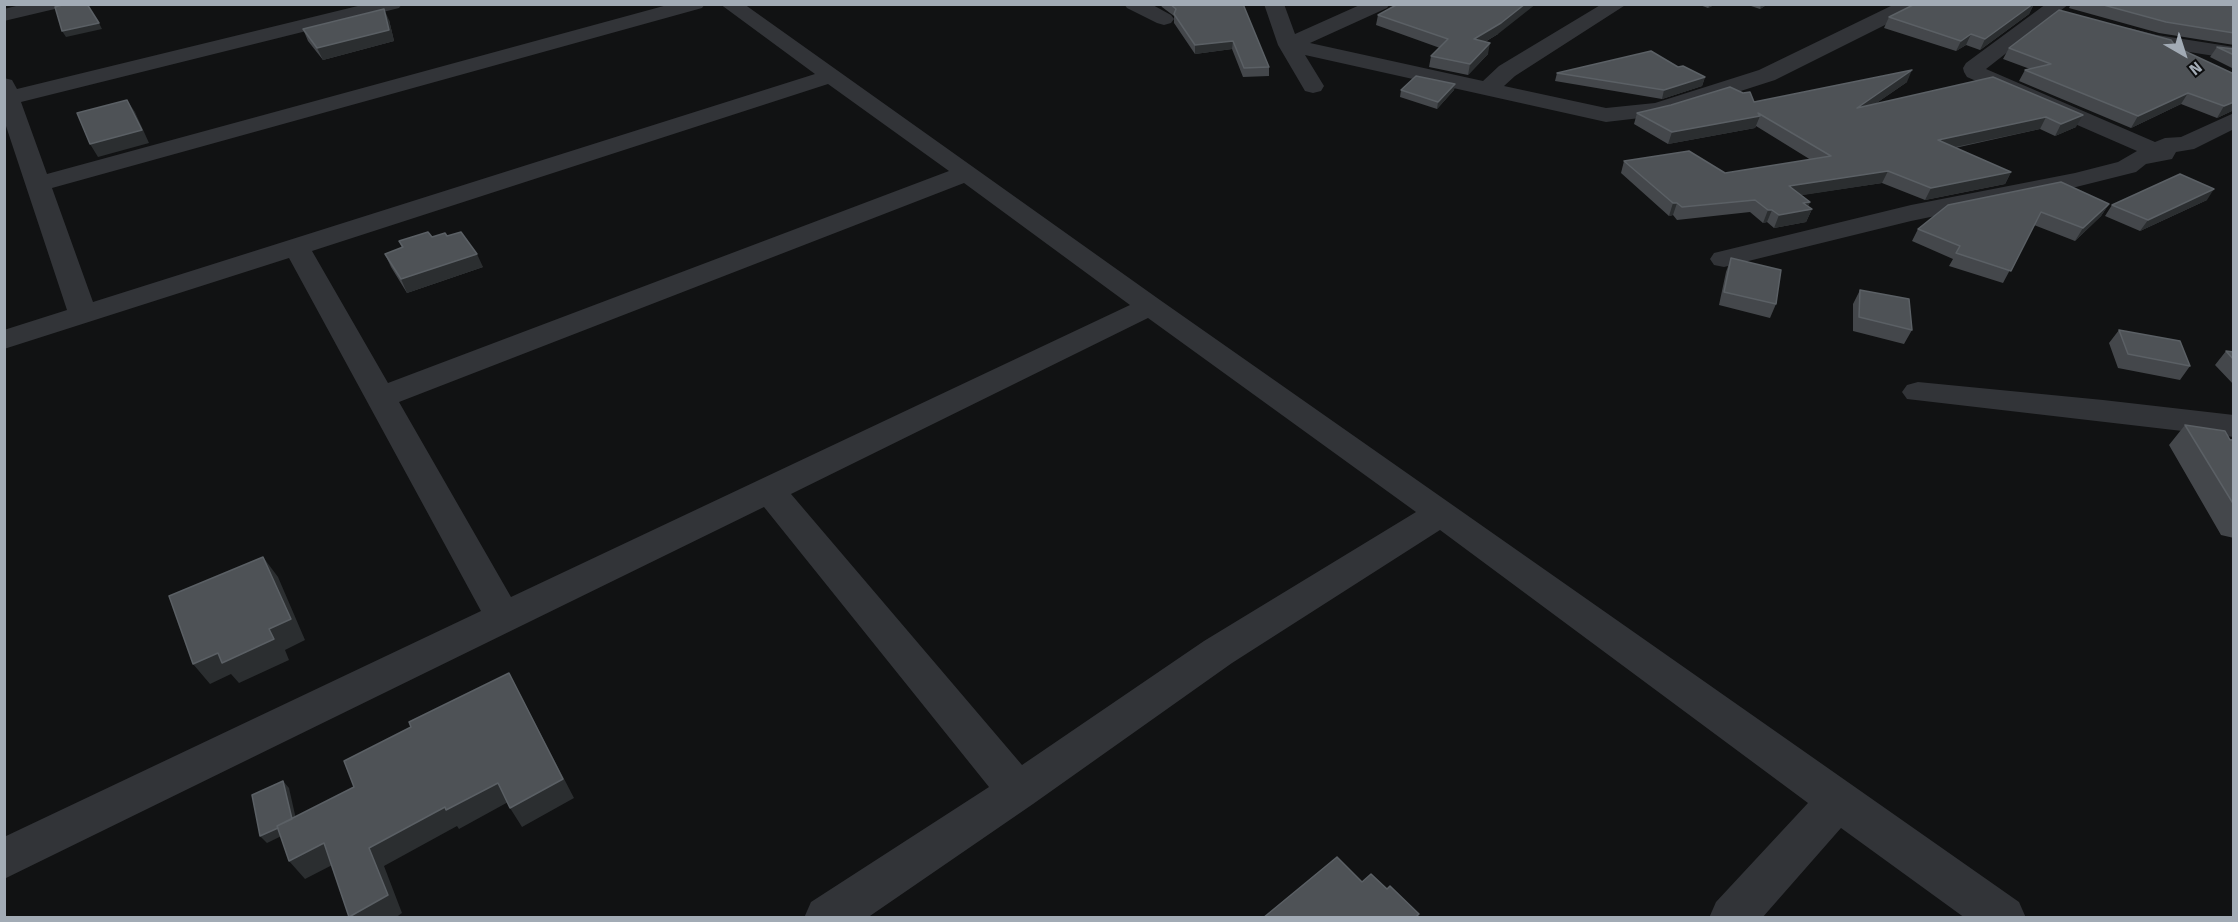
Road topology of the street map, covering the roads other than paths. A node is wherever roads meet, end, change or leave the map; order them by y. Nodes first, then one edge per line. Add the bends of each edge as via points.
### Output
1 (52, 4) edge
2 (392, 4) edge
3 (695, 4) edge
4 (730, 4) edge
5 (1134, 4) edge
6 (1274, 4) edge
7 (1380, 4) edge
8 (1617, 4) edge
9 (1911, 4) edge
10 (2025, 4) edge
11 (2060, 11) edge
12 (4, 15) edge
13 (1164, 19) dead end
14 (2112, 29) edge
15 (2157, 41) junction
16 (1289, 45) junction
17 (2234, 53) edge
18 (2212, 71) edge
19 (832, 76) junction
20 (1313, 86) dead end
21 (1488, 89) junction
22 (7, 92) edge
23 (2234, 120) edge
24 (2163, 154) junction
25 (967, 172) junction
26 (39, 184) junction
27 (297, 248) junction
28 (1724, 259) dead end
29 (1150, 306) junction
30 (83, 315) junction
31 (4, 340) edge
32 (1918, 392) dead end
33 (382, 397) junction
34 (2234, 426) edge
35 (769, 490) junction
36 (1441, 513) junction
37 (504, 618) junction
38 (1018, 791) junction
39 (1838, 801) junction
40 (4, 859) edge
41 (827, 918) edge
42 (1732, 918) edge
43 (2003, 918) edge

1 - 12 street
2 - 22 street
3 - 26 street
4 - 19 street
5 - 13 street
6 - 16 street
7 - 16 street
8 - 21 street via 1516,66
9 - 21 street via 1767,75 1658,110 1606,115
10 - 11 street
11 - 24 street via 1974,68 1975,72
14 - 15 street
15 - 17 street
15 - 18 street
16 - 20 street
16 - 21 street
19 - 25 street
19 - 27 street
22 - 26 street
23 - 24 street via 2186,144 2164,145
24 - 28 street via 2076,180 1911,213
25 - 29 street
25 - 33 street
26 - 30 street
27 - 30 street
27 - 33 street
29 - 35 street
29 - 36 street
30 - 31 street
32 - 34 street
33 - 37 street
35 - 37 street
35 - 38 street
36 - 38 street via 1218,652
36 - 39 street
37 - 40 street
38 - 41 street
39 - 42 street
39 - 43 street

